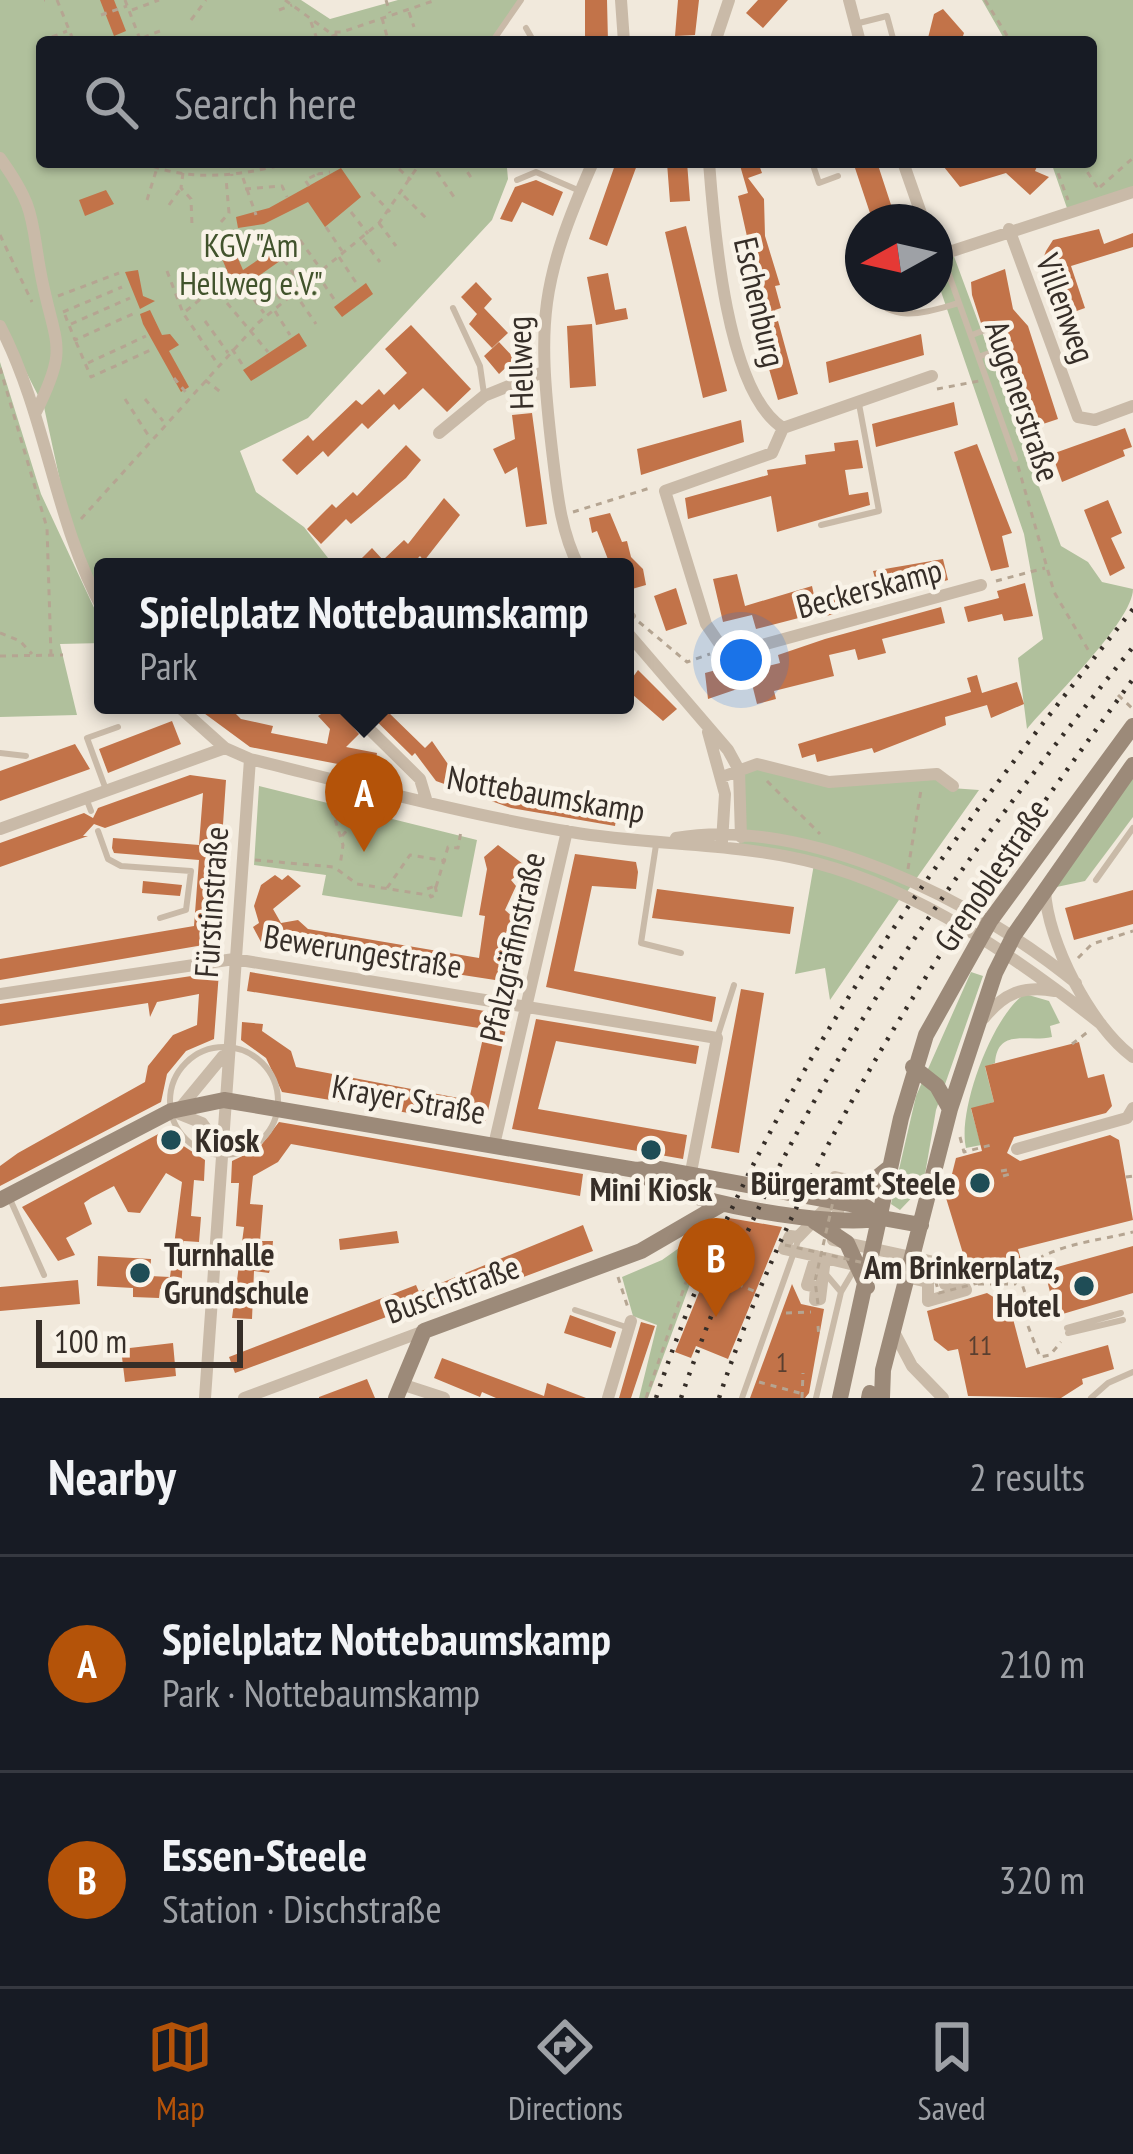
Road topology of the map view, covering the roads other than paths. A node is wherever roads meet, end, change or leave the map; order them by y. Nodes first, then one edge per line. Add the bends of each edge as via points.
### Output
1 (521, 0) edge
2 (621, 0) edge
3 (729, 0) edge
4 (848, 0) edge
5 (854, 24) junction
6 (526, 28) dead end
7 (496, 36) edge
8 (531, 36) edge
9 (624, 36) edge
10 (717, 36) edge
11 (858, 36) edge
12 (892, 36) edge
13 (0, 158) edge
14 (590, 168) edge
15 (710, 168) edge
16 (814, 168) edge
17 (906, 168) edge
18 (838, 176) dead end
19 (517, 180) dead end
20 (580, 191) junction
21 (1133, 192) edge
22 (918, 204) edge
23 (1009, 230) junction
24 (953, 249) edge
25 (953, 287) edge
26 (960, 302) junction
27 (953, 304) edge
28 (453, 308) dead end
29 (889, 312) edge
30 (928, 312) edge
31 (0, 326) edge
32 (990, 328) dead end
33 (972, 335) junction
34 (992, 352) dead end
35 (980, 356) junction
36 (543, 372) junction
37 (932, 376) road end
38 (484, 396) junction
39 (859, 404) junction
40 (1133, 406) edge
41 (35, 414) junction
42 (783, 428) junction
43 (439, 433) dead end
44 (1015, 460) road end
45 (820, 525) dead end
46 (576, 558) edge
47 (981, 585) dead end
48 (94, 591) edge
49 (634, 641) edge
50 (188, 714) edge
51 (354, 714) edge
52 (1133, 726) edge
53 (118, 727) dead end
54 (708, 732) junction
55 (225, 748) junction
56 (0, 753) edge
57 (26, 756) dead end
58 (250, 758) junction
59 (1133, 765) edge
60 (745, 768) junction
61 (722, 777) junction
62 (953, 786) dead end
63 (107, 791) junction
64 (426, 800) junction
65 (1133, 828) edge
66 (0, 829) edge
67 (98, 831) dead end
68 (567, 831) junction
69 (742, 834) junction
70 (657, 841) junction
71 (726, 843) junction
72 (1096, 880) dead end
73 (1045, 889) junction
74 (160, 918) dead end
75 (989, 921) junction
76 (1014, 935) junction
77 (980, 938) junction
78 (681, 953) dead end
79 (1004, 954) junction
80 (234, 959) junction
81 (1076, 983) junction
82 (734, 985) dead end
83 (1061, 992) junction
84 (0, 994) edge
85 (527, 1003) junction
86 (1101, 1024) junction
87 (976, 1028) junction
88 (717, 1038) junction
89 (227, 1048) junction
90 (1133, 1058) edge
91 (914, 1067) junction
92 (224, 1100) junction
93 (277, 1105) junction
94 (176, 1109) junction
95 (950, 1109) junction
96 (1130, 1113) edge
97 (1133, 1134) edge
98 (1020, 1144) dead end
99 (494, 1145) junction
100 (221, 1152) junction
101 (890, 1168) junction
102 (636, 1170) junction
103 (692, 1175) junction
104 (716, 1180) junction
105 (678, 1192) junction
106 (4, 1199) edge
107 (722, 1204) junction
108 (815, 1205) junction
109 (882, 1218) junction
110 (685, 1225) junction
111 (921, 1225) junction
112 (867, 1260) junction
113 (788, 1272) junction
114 (44, 1274) dead end
115 (841, 1292) junction
116 (812, 1307) joint
117 (575, 1310) dead end
118 (1122, 1317) dead end
119 (630, 1324) joint
120 (893, 1330) junction
121 (424, 1331) junction
122 (1066, 1334) road end
123 (1133, 1372) edge
124 (821, 1377) junction
125 (399, 1391) edge
126 (842, 1391) edge
127 (878, 1397) edge
128 (205, 1398) edge
129 (244, 1398) edge
130 (444, 1398) edge
131 (608, 1398) edge
132 (742, 1398) edge
133 (816, 1398) edge
134 (944, 1398) edge
135 (1091, 1398) edge

1 - 7 lane
2 - 9 street
3 - 10 street
4 - 5 street
5 - 11 street
5 - 12 lane via 886,16
6 - 8 lane
13 - 41 street via 33,209 59,344
14 - 20 street, Hellweg
15 - 42 street, Eschenburg via 739,349 757,401
16 - 18 lane via 819,183
17 - 22 street
19 - 20 lane via 536,172
20 - 36 street, Hellweg via 547,284
21 - 23 street, Villenweg via 1101,194
23 - 24 street, Villenweg
23 - 40 street, Villenweg via 1078,417 1095,420
25 - 26 lane, Augenerstraße
26 - 27 lane
26 - 33 lane, Augenerstraße
28 - 38 lane via 480,366
29 - 30 lane
31 - 41 street
32 - 33 lane
33 - 35 lane, Augenerstraße
34 - 35 lane
35 - 44 lane, Augenerstraße
36 - 38 street
36 - 46 street, Hellweg via 560,517
37 - 39 street
38 - 43 street
39 - 42 street
39 - 45 lane via 879,511
41 - 48 street via 67,533
42 - 47 street, Beckerskamp via 772,453 664,491 706,624 723,649 744,650
49 - 54 street
50 - 55 street, Nottebaumskamp
51 - 64 street, Nottebaumskamp via 420,779
52 - 75 main road, Grenoblestraße
53 - 63 lane via 87,738
54 - 60 street
54 - 61 street
55 - 58 street, Nottebaumskamp
55 - 63 street
56 - 57 lane
58 - 64 street, Nottebaumskamp
58 - 80 street, Fürstinstraße
59 - 73 main road, Grenoblestraße
60 - 61 street
60 - 62 street via 829,782 937,774
60 - 69 street
61 - 71 street
63 - 66 street via 88,805
64 - 68 street, Nottebaumskamp
65 - 72 lane
67 - 74 lane via 108,859 122,866 191,871 186,910
68 - 70 street, Nottebaumskamp
68 - 85 street, Pfalzgräfinstraße
69 - 71 street, Nottebaumskamp
69 - 75 street, Nottebaumskamp via 829,852
70 - 71 street, Nottebaumskamp
70 - 78 lane via 641,943
71 - 77 street, Nottebaumskamp via 844,872
73 - 76 main road, Grenoblestraße
73 - 81 street via 1049,934
75 - 76 street, Nottebaumskamp
75 - 77 main road, Grenoblestraße
76 - 79 main road, Grenoblestraße
76 - 81 street, Nottebaumskamp
77 - 79 street, Nottebaumskamp
77 - 91 main road, Grenoblestraße
79 - 83 street, Nottebaumskamp
79 - 87 main road, Grenoblestraße
80 - 84 street, Bewerungestraße
80 - 85 street, Bewerungestraße
80 - 89 street, Fürstinstraße
81 - 86 street
82 - 88 lane
83 - 86 street, Nottebaumskamp
83 - 87 street via 1013,992
85 - 88 street, Bewerungestraße
85 - 99 street, Pfalzgräfinstraße
86 - 90 street
87 - 95 main road, Grenoblestraße
88 - 103 street
89 - 92 street, Fürstinstraße
89 - 93 lane via 265,1065
89 - 94 street via 206,1083
89 - 94 lane via 191,1056 173,1076
91 - 95 main road
91 - 101 main road, Grenoblestraße
92 - 93 main road, Krayer Straße
92 - 94 main road, Krayer Straße
92 - 100 street, Fürstinstraße
93 - 99 main road, Krayer Straße
93 - 100 lane via 256,1147
94 - 100 street via 202,1123
94 - 100 lane via 184,1140
94 - 106 main road, Krayer Straße
95 - 111 main road, Grenoblestraße
96 - 97 street
96 - 98 street
99 - 102 main road, Krayer Straße
100 - 128 street, Fürstinstraße
101 - 108 main road via 858,1193
101 - 109 main road, Grenoblestraße
102 - 103 main road, Krayer Straße
102 - 105 main road, Krayer Straße
103 - 104 main road, Krayer Straße
103 - 105 street
104 - 105 main road
104 - 108 main road, Krayer Straße
105 - 107 main road, Krayer Straße
105 - 110 main road
106 - 114 lane
107 - 108 main road, Krayer Straße
107 - 110 main road, Buschstraße
108 - 109 main road, Krayer Straße via 866,1207
108 - 112 main road, Krayer Straße
108 - 113 lane
109 - 111 main road, Krayer Straße
109 - 112 main road, Grenoblestraße
110 - 121 main road, Buschstraße via 641,1251
111 - 120 main road, Grenoblestraße
112 - 115 lane
112 - 126 main road, Grenoblestraße via 868,1288
113 - 115 lane via 822,1270
113 - 132 lane
115 - 124 lane
116 - 116 street via 816,1287 807,1285 816,1256 784,1249 827,1207 832,1182 844,1179 833,1240 939,1263 945,1284 965,1286 928,1300 928,1282 825,1258
117 - 119 lane
118 - 122 lane
119 - 131 street
120 - 127 main road, Grenoblestraße
120 - 134 street
121 - 125 main road
121 - 129 street, Buschstraße
123 - 135 lane
124 - 126 lane
124 - 133 lane
125 - 130 street
126 - 127 street

